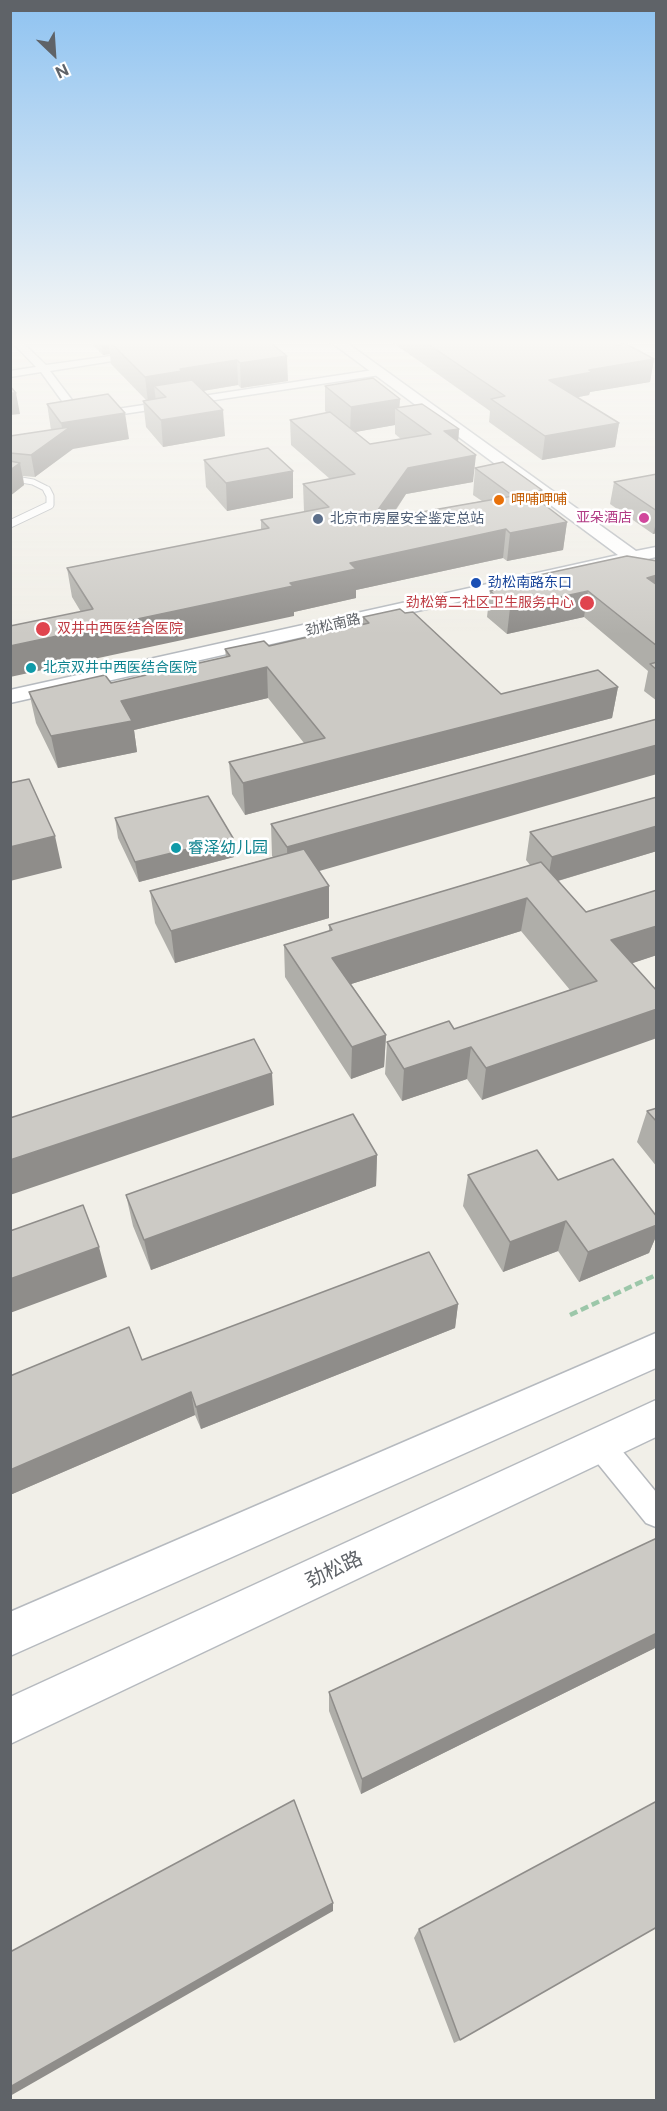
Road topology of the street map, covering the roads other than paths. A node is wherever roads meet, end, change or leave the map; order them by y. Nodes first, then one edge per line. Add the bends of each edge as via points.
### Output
1 (471, 439) edge
2 (10, 478) edge
3 (10, 524) edge
4 (657, 552) edge
5 (634, 557) junction
6 (657, 574) edge
7 (10, 698) edge
8 (657, 1350) edge
9 (657, 1418) edge
10 (600, 1445) junction
11 (657, 1513) edge
12 (10, 1634) edge
13 (10, 1721) edge

1 - 5 street
2 - 3 lane via 45,488 50,505
4 - 5 street, 劲松南路
5 - 6 street
5 - 7 street, 劲松南路
8 - 12 street
9 - 10 street, 劲松路
10 - 11 street
10 - 13 street, 劲松路

